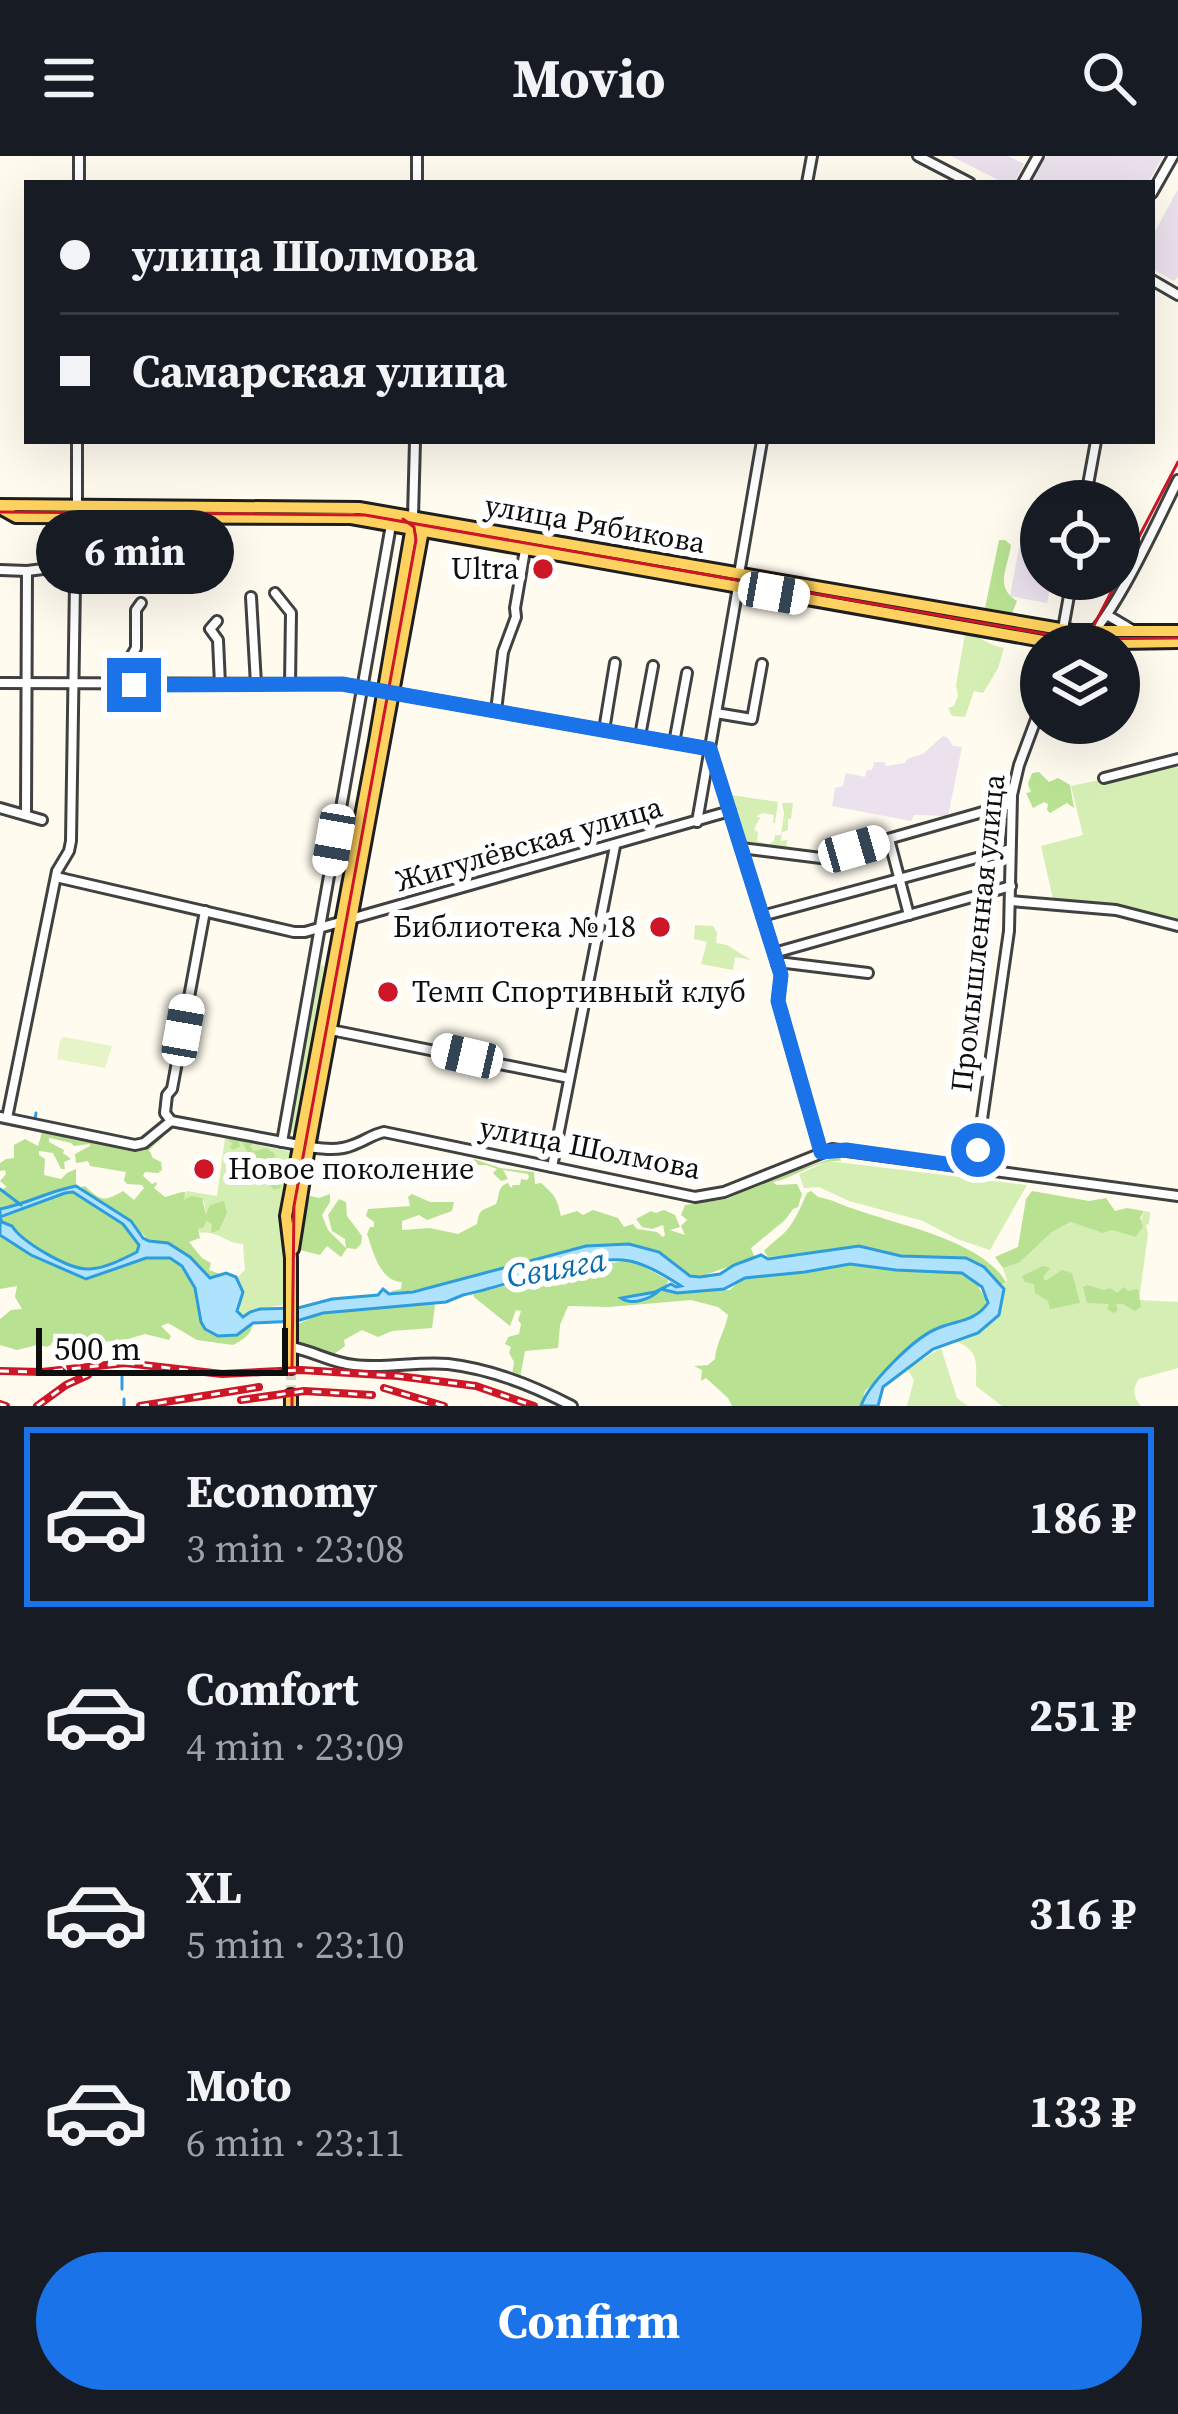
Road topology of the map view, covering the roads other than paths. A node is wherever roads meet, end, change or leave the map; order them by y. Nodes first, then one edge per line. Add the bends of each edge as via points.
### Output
1 (918, 156) edge
2 (1172, 156) edge
3 (964, 180) edge
4 (1155, 187) edge
5 (77, 444) edge
6 (415, 444) edge
7 (761, 444) edge
8 (1095, 444) edge
9 (1089, 480) edge
10 (1178, 480) edge
11 (0, 506) edge
12 (76, 512) junction
13 (391, 525) junction
14 (416, 525) junction
15 (526, 548) junction
16 (76, 565) junction
17 (0, 570) edge
18 (27, 571) junction
19 (738, 580) junction
20 (274, 593) dead end
21 (251, 597) dead end
22 (141, 603) dead end
23 (1107, 615) junction
24 (217, 621) dead end
25 (1030, 624) edge
26 (1101, 624) edge
27 (1122, 624) edge
28 (1178, 631) edge
29 (1140, 632) edge
30 (1020, 636) edge
31 (1178, 642) edge
32 (1140, 643) edge
33 (615, 663) dead end
34 (762, 664) dead end
35 (652, 666) dead end
36 (687, 673) dead end
37 (0, 683) edge
38 (27, 683) junction
39 (74, 684) junction
40 (128, 684) junction
41 (290, 684) junction
42 (220, 685) junction
43 (256, 685) junction
44 (362, 688) junction
45 (388, 693) junction
46 (496, 711) junction
47 (716, 713) junction
48 (604, 730) junction
49 (640, 736) junction
50 (674, 743) junction
51 (1027, 744) edge
52 (710, 749) junction
53 (1178, 759) edge
54 (705, 776) junction
55 (719, 776) junction
56 (1104, 778) dead end
57 (1011, 804) junction
58 (0, 808) edge
59 (730, 811) junction
60 (26, 815) junction
61 (42, 820) dead end
62 (697, 822) junction
63 (889, 839) junction
64 (615, 846) junction
65 (741, 848) junction
66 (1010, 849) junction
67 (56, 877) junction
68 (901, 879) junction
69 (1011, 886) junction
70 (1011, 902) junction
71 (205, 911) junction
72 (909, 914) junction
73 (762, 916) junction
74 (346, 921) junction
75 (1178, 926) edge
76 (318, 929) junction
77 (774, 953) junction
78 (777, 964) junction
79 (868, 973) dead end
80 (331, 1030) junction
81 (569, 1078) junction
82 (3, 1117) edge
83 (171, 1121) junction
84 (282, 1142) junction
85 (304, 1146) junction
86 (821, 1152) junction
87 (552, 1167) junction
88 (975, 1168) junction
89 (1178, 1196) edge
90 (291, 1343) junction
91 (291, 1368) tunnel mouth
92 (572, 1406) edge

1 - 3 street
2 - 4 street
5 - 12 street
6 - 14 street
7 - 19 street
8 - 9 street
10 - 23 street
11 - 12 main road, улица Рябикова
11 - 12 main road, улица Рябикова via 16,517
12 - 13 main road, улица Рябикова
12 - 14 main road, улица Рябикова via 359,508
12 - 16 street
13 - 14 main road, улица Рябикова
13 - 44 street
14 - 15 main road, улица Рябикова
14 - 19 main road, улица Рябикова
14 - 45 main road
15 - 19 main road, улица Рябикова
15 - 46 street
16 - 18 street
16 - 39 street
17 - 18 street
18 - 38 street
19 - 25 main road, улица Рябикова
19 - 30 main road, улица Рябикова
19 - 47 street
20 - 41 street via 290,613
21 - 43 street
22 - 40 street
23 - 26 street
23 - 27 street
24 - 42 street via 210,629
28 - 29 main road, улица Рябикова
31 - 32 main road, улица Рябикова
33 - 48 street
34 - 47 street via 752,719
35 - 49 street
36 - 50 street
37 - 38 street
38 - 39 street
38 - 60 street
39 - 40 street
39 - 67 street via 71,841
40 - 42 street
41 - 43 street
41 - 44 street
42 - 43 street
44 - 45 street
44 - 76 street
45 - 46 street
45 - 74 main road
46 - 48 street
47 - 52 street
48 - 49 street
49 - 50 street
50 - 52 street
51 - 57 street, Промышленная улица
52 - 54 street
52 - 55 street
53 - 56 street
54 - 55 street
54 - 62 street
55 - 59 street
57 - 63 street
57 - 66 street, Промышленная улица
58 - 60 street
59 - 62 street, Жигулёвская улица
59 - 65 street
60 - 61 street
62 - 64 street, Жигулёвская улица
63 - 65 street via 817,858
63 - 68 street
64 - 74 street, Жигулёвская улица
64 - 81 street
65 - 73 street
66 - 68 street
66 - 69 street, Промышленная улица
67 - 71 street, Жигулёвская улица
67 - 82 street
68 - 72 street
68 - 73 street
69 - 70 street, Промышленная улица
69 - 72 street
70 - 75 street via 1116,910
70 - 88 street, Промышленная улица
71 - 76 street, Жигулёвская улица via 294,932
71 - 83 street via 167,1095
72 - 77 street
73 - 77 street
74 - 76 street, Жигулёвская улица
74 - 80 main road
74 - 85 main road
76 - 84 street
77 - 78 street
78 - 79 street
78 - 86 street via 778,1001
80 - 81 street
80 - 85 main road
81 - 87 street
82 - 83 street via 135,1145
83 - 84 street, улица Шолмова
84 - 85 street, улица Шолмова
85 - 87 street, улица Шолмова via 347,1148 384,1132
85 - 90 main road
86 - 87 street, улица Шолмова via 703,1196
86 - 88 street, улица Шолмова
88 - 89 street, улица Шолмова
90 - 91 main road
90 - 92 street via 356,1366 470,1368

